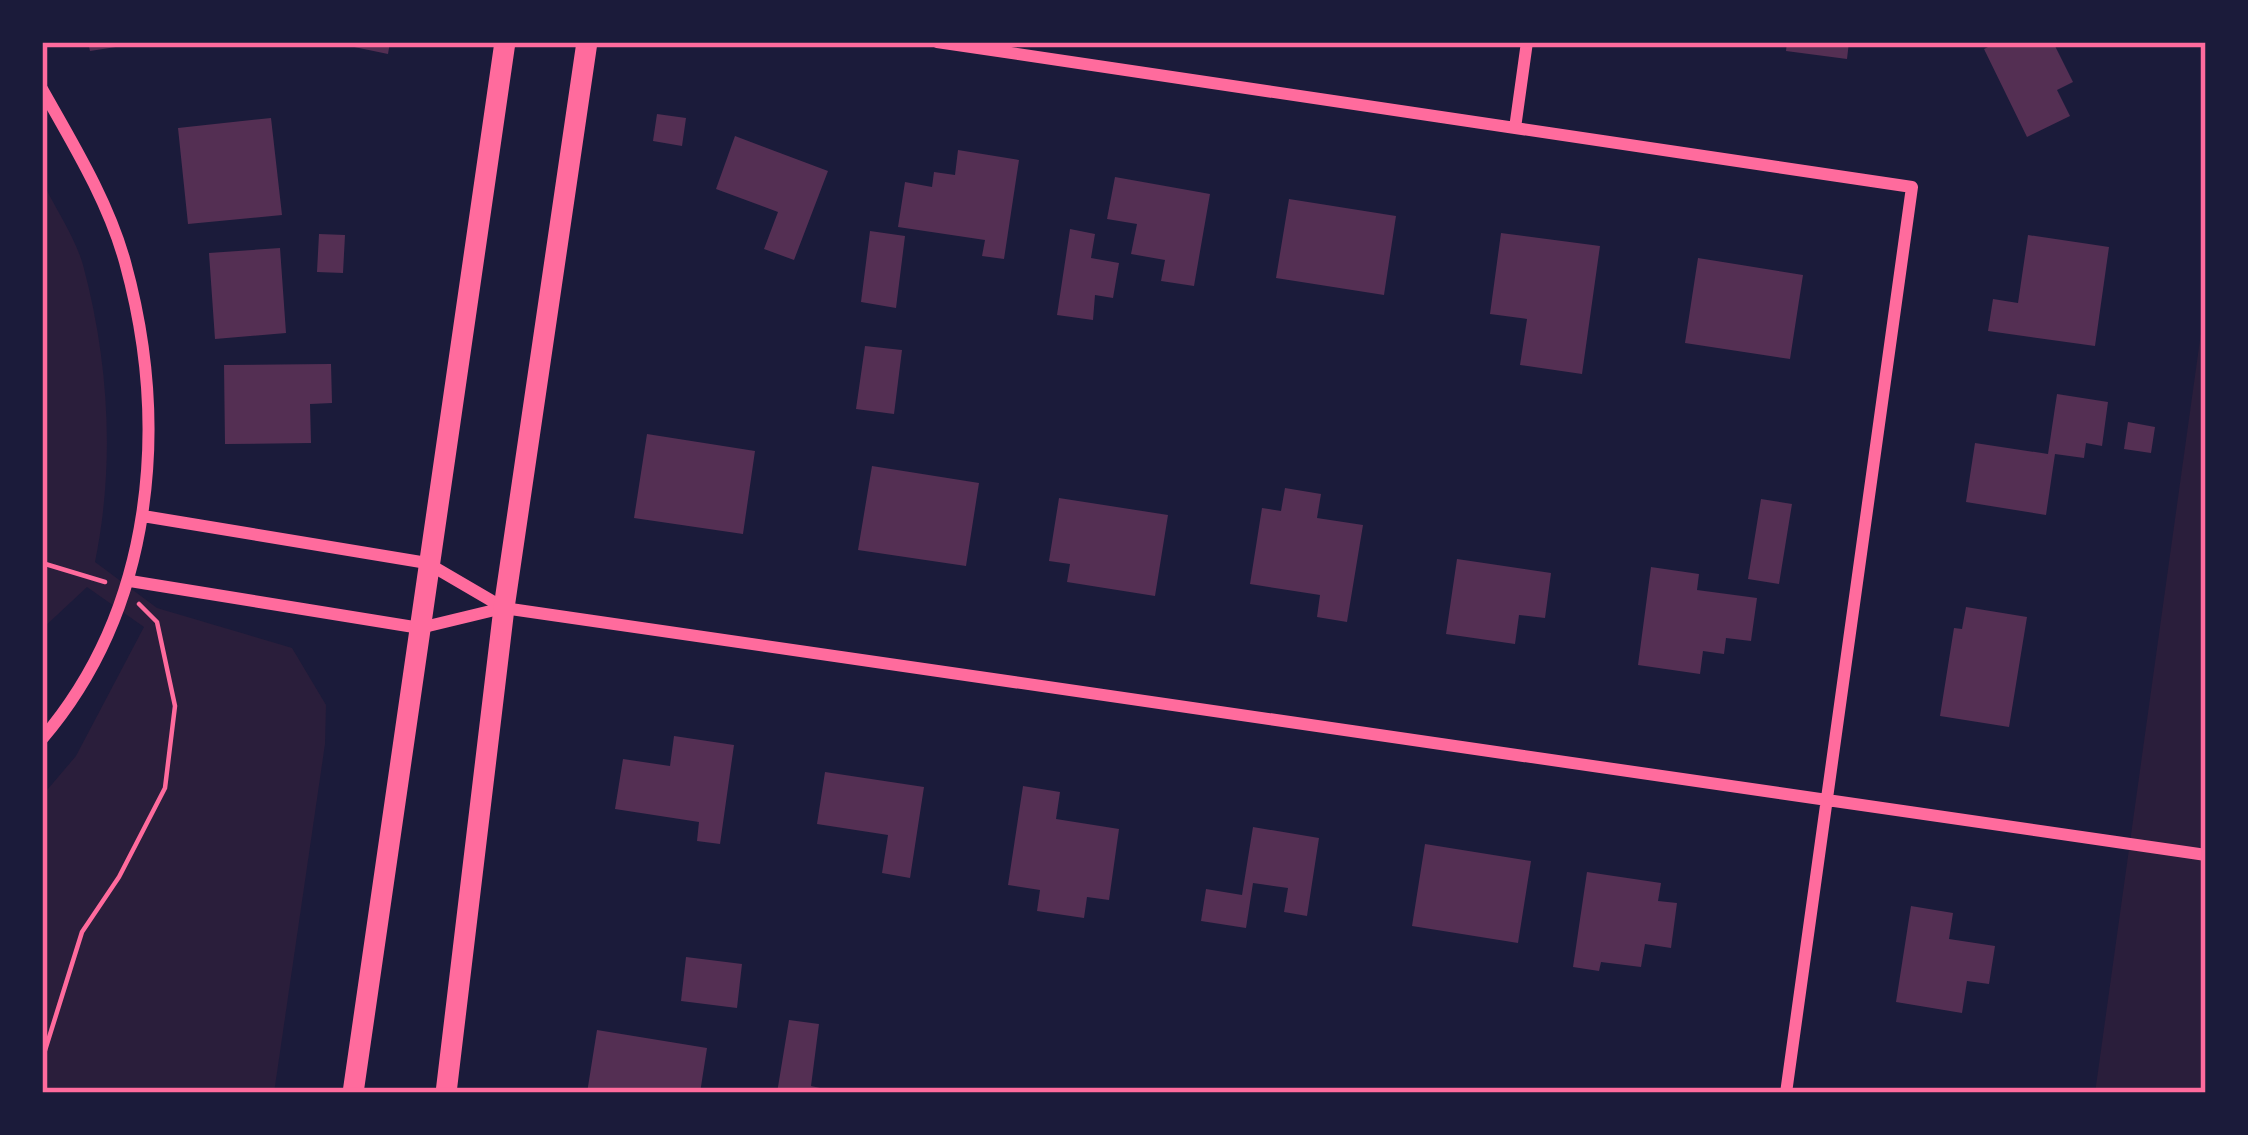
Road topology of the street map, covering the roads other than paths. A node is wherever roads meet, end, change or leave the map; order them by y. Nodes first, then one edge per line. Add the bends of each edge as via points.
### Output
1 (505, 42) edge
2 (587, 42) edge
3 (937, 42) edge
4 (1527, 42) edge
5 (42, 89) edge
6 (1515, 128) junction
7 (143, 516) junction
8 (427, 563) junction
9 (129, 586) junction
10 (504, 608) junction
11 (420, 628) junction
12 (42, 739) edge
13 (1827, 802) junction
14 (2206, 855) edge
15 (353, 1093) edge
16 (446, 1093) edge
17 (1786, 1093) edge

1 - 8 main road
2 - 10 main road
3 - 6 street
4 - 6 street
5 - 7 street via 89,172 125,260 148,427
6 - 13 street via 1912,187
7 - 8 street
7 - 9 street
8 - 10 street
8 - 11 main road
9 - 11 street
9 - 12 street via 80,695
10 - 11 street
10 - 13 street
10 - 16 main road
11 - 15 main road
13 - 14 street
13 - 17 street

